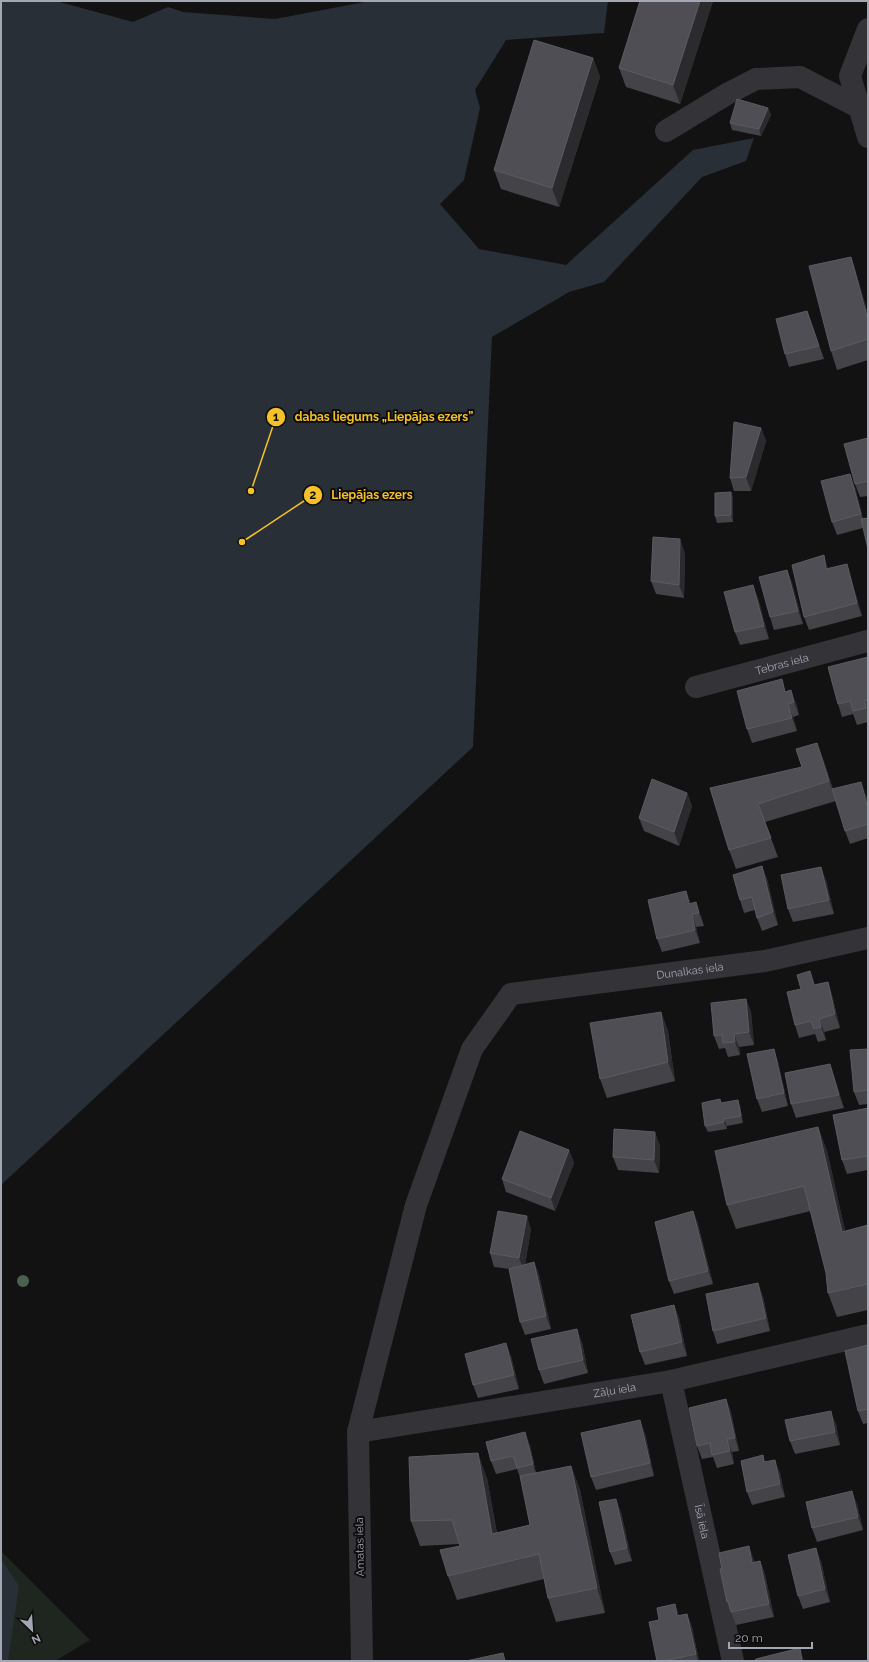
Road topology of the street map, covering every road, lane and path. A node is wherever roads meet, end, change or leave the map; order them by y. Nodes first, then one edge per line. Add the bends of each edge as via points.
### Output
1 (868, 30) edge
2 (860, 108) junction
3 (666, 131) dead end
4 (868, 138) edge
5 (868, 641) edge
6 (696, 687) dead end
7 (868, 938) edge
8 (510, 994) joint
9 (868, 1335) edge
10 (671, 1381) junction
11 (358, 1432) junction
12 (362, 1661) edge
13 (732, 1661) edge

1 - 2 street via 850,76
2 - 3 street via 800,77 756,79 726,94
2 - 4 street
5 - 6 street, Tebras iela
7 - 8 street, Dunalkas iela via 765,961
8 - 11 street, Amatas iela via 472,1049 416,1205
9 - 10 street, Zāļu iela
10 - 11 street, Zāļu iela
10 - 13 street, Īsā iela
11 - 12 street, Amatas iela

